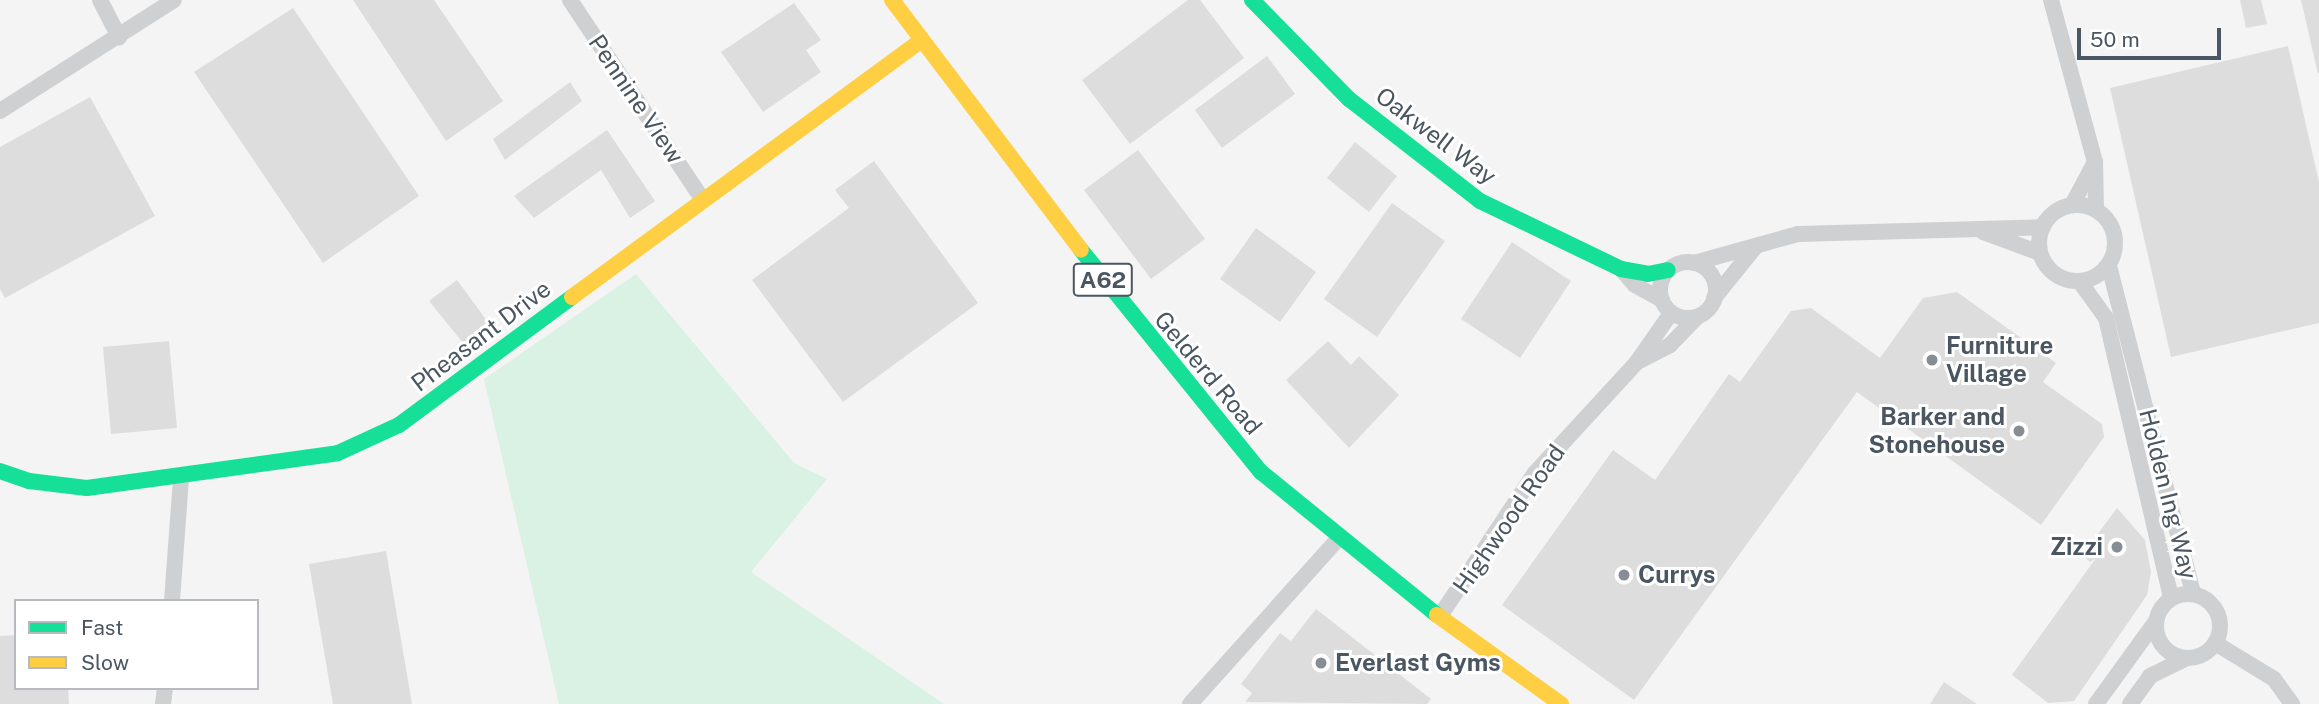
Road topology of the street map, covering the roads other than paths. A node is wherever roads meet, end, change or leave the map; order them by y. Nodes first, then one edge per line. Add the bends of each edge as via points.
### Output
1 (100, 0) edge
2 (174, 0) edge
3 (570, 0) edge
4 (892, 0) edge
5 (1252, 0) edge
6 (2051, 0) edge
7 (118, 37) junction
8 (921, 41) junction
9 (0, 111) edge
10 (2095, 162) junction
11 (702, 198) junction
12 (2072, 205) junction
13 (2096, 210) junction
14 (2043, 227) junction
15 (1975, 229) junction
16 (1756, 246) junction
17 (2040, 253) junction
18 (1694, 263) junction
19 (2109, 266) junction
20 (1621, 269) junction
21 (1668, 270) junction
22 (2080, 282) junction
23 (1714, 298) junction
24 (1667, 307) junction
25 (1697, 317) junction
26 (1637, 362) junction
27 (2142, 393) junction
28 (2133, 437) junction
29 (0, 471) edge
30 (181, 477) junction
31 (1339, 538) junction
32 (2193, 594) junction
33 (2171, 598) junction
34 (172, 599) edge
35 (1440, 617) junction
36 (2156, 621) junction
37 (2215, 643) junction
38 (2187, 658) junction
39 (1190, 704) edge
40 (1562, 704) edge
41 (2096, 704) edge
42 (2130, 704) edge
43 (2292, 704) edge

1 - 7 street
2 - 7 street
3 - 11 street, Pennine View
4 - 8 street, Gelderd Road / A62
5 - 20 street, Oakwell Way via 1349,99 1480,201
6 - 10 street
7 - 9 street
8 - 11 street, Pheasant Drive
8 - 31 street, Gelderd Road / A62 via 1150,341 1261,472
10 - 12 street
10 - 13 street via 2100,194
11 - 30 street, Pheasant Drive via 399,425 338,453
12 - 13 street
12 - 14 street
13 - 19 street, Holden Ing Way via 2116,242
14 - 15 street
14 - 17 street
15 - 16 street via 1798,234
15 - 17 street
16 - 18 street
16 - 23 street
17 - 22 street, Holden Ing Way via 2054,274
18 - 21 street
18 - 23 street via 1709,272
19 - 22 street
19 - 27 street, Holden Ing Way
20 - 21 street, Oakwell Way via 1648,274
20 - 24 street, Oakwell Way
21 - 24 street via 1660,285
22 - 28 street, Holden Ing Way via 2106,318
23 - 25 street
24 - 25 street
24 - 26 street, Highwood Road
25 - 26 street, Highwood Road via 1670,345
26 - 35 street, Highwood Road via 1535,473
27 - 28 street, Holden Ing Way via 2136,395
27 - 32 street, Holden Ing Way
28 - 33 street, Holden Ing Way
29 - 30 street, Pheasant Drive via 29,481 87,488
30 - 34 street
31 - 35 street, Gelderd Road / A62
31 - 39 street
32 - 33 street, Holden Ing Way
32 - 37 street, Holden Ing Way via 2217,613
33 - 36 street, Holden Ing Way
35 - 40 street, Gelderd Road / A62
36 - 38 street via 2160,642
36 - 41 street, Holden Ing Way
37 - 38 street
37 - 43 street via 2274,679
38 - 42 street via 2150,676

